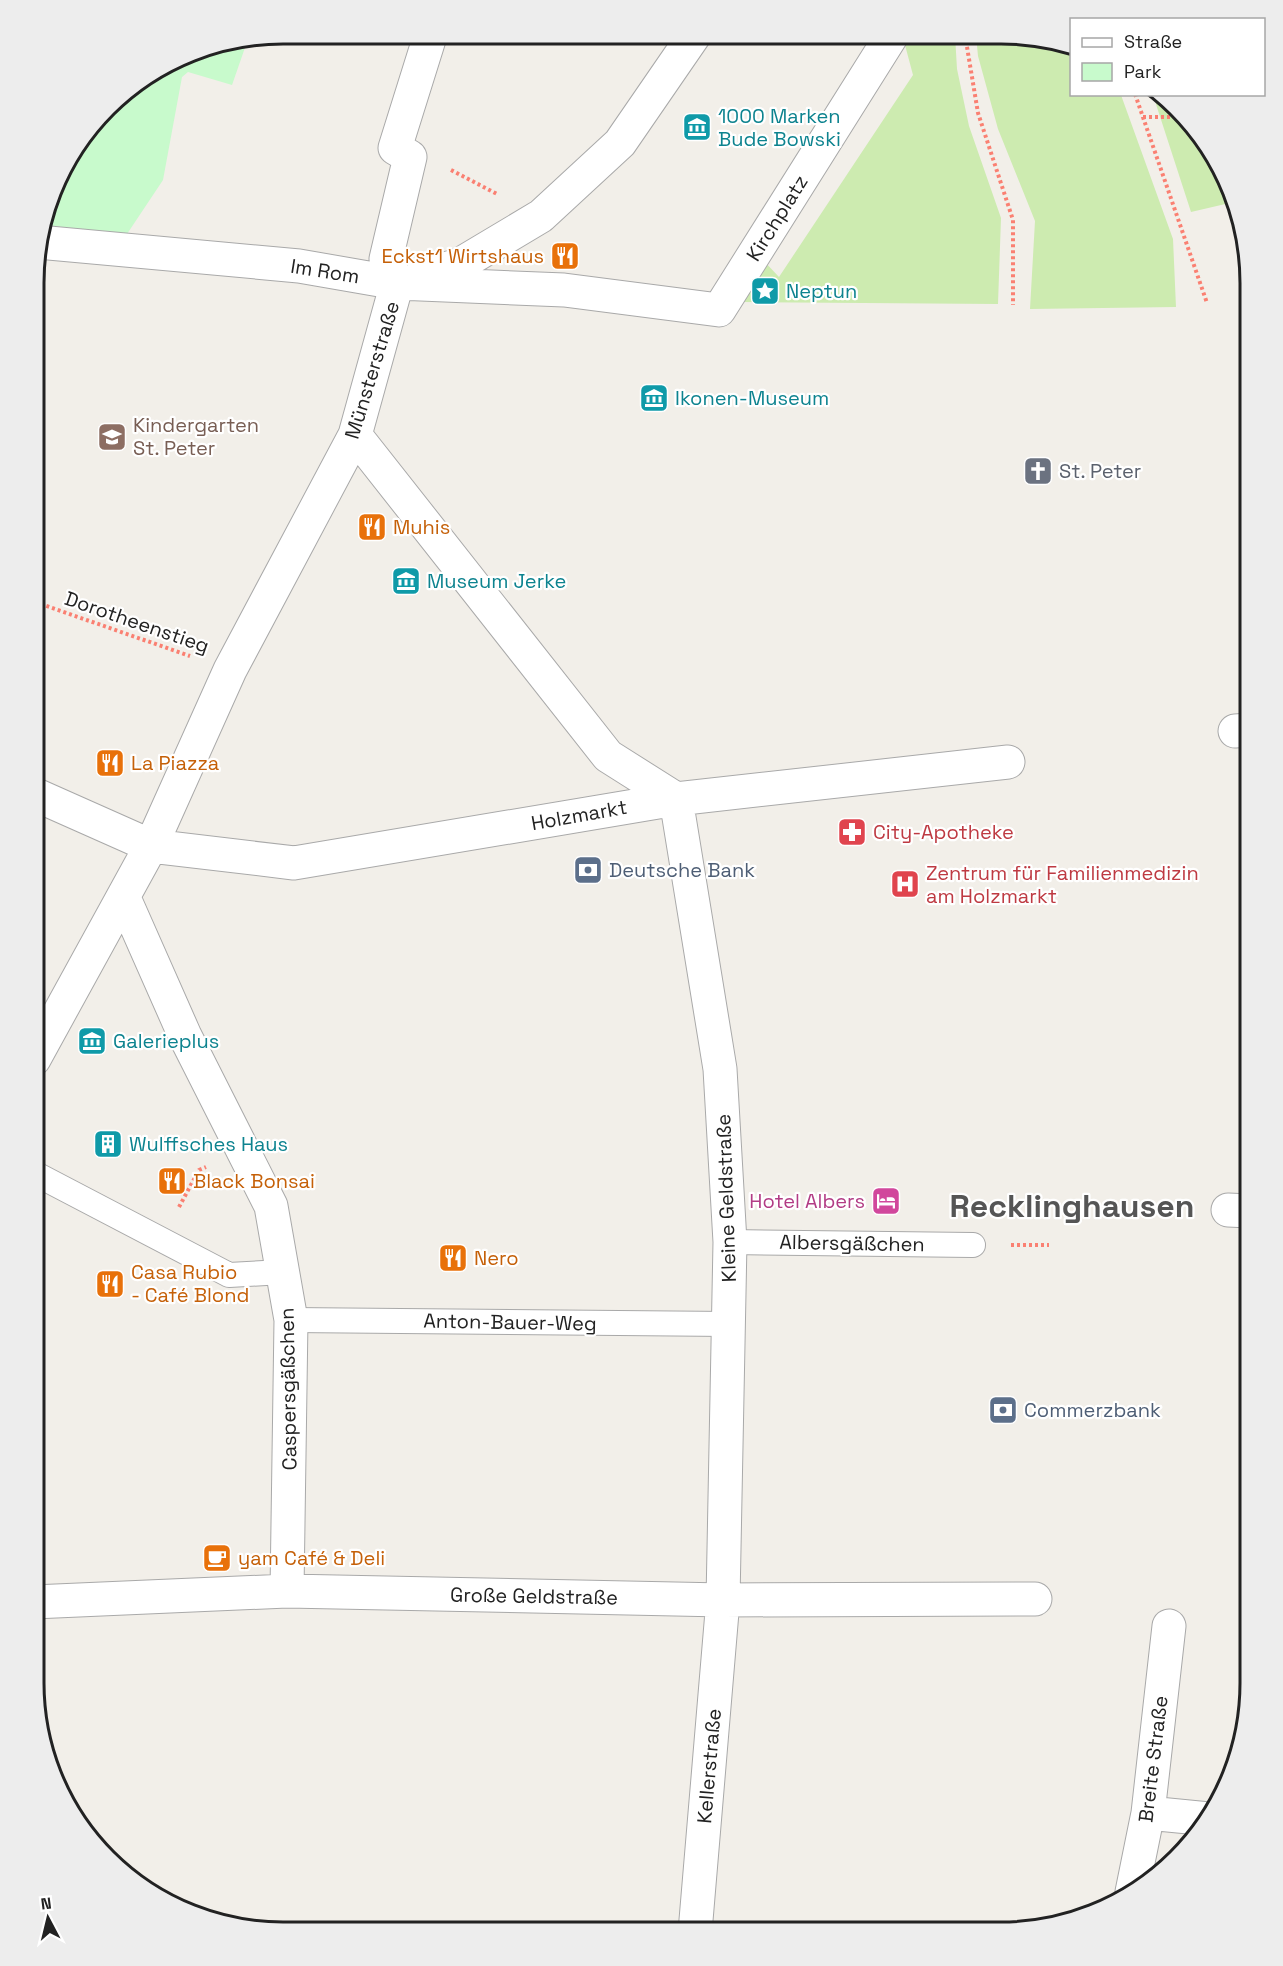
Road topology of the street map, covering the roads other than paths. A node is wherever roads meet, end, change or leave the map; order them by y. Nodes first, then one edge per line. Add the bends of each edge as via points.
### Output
1 (428, 44) edge
2 (688, 44) edge
3 (886, 44) edge
4 (47, 243) edge
5 (397, 283) junction
6 (719, 310) joint
7 (355, 435) junction
8 (1008, 762) dead end
9 (44, 798) edge
10 (676, 799) junction
11 (151, 846) junction
12 (123, 898) junction
13 (44, 1041) edge
14 (44, 1178) edge
15 (730, 1242) junction
16 (974, 1245) dead end
17 (283, 1272) junction
18 (291, 1320) junction
19 (729, 1324) junction
20 (288, 1591) junction
21 (1035, 1599) dead end
22 (723, 1600) junction
23 (44, 1602) edge
24 (1169, 1626) dead end
25 (1148, 1813) junction
26 (1198, 1818) edge
27 (1134, 1881) edge
28 (696, 1922) edge

1 - 5 street via 395,148 410,157 386,259
2 - 5 street, Münsterstraße via 620,144 541,216 459,265
3 - 6 street, Kirchplatz
4 - 5 street, Im Rom via 299,266
5 - 6 street, Im Rom via 564,290
5 - 7 street, Münsterstraße
7 - 10 street via 609,756
7 - 11 street, Münsterstraße via 230,670
8 - 10 street, Holzmarkt
9 - 11 street, Holzmarkt
10 - 11 street, Holzmarkt via 294,863
10 - 15 street, Kleine Geldstraße via 720,1069
11 - 12 street, Münsterstraße
12 - 13 street, Münsterstraße
12 - 17 street, Caspersgäßchen via 185,1036 271,1206
14 - 17 lane via 229,1275
15 - 16 lane, Albersgäßchen
15 - 19 street, Kleine Geldstraße
17 - 18 street, Caspersgäßchen
18 - 19 lane, Anton-Bauer-Weg
18 - 20 street, Caspersgäßchen
19 - 22 street, Kleine Geldstraße
20 - 22 street, Große Geldstraße
20 - 23 street, Große Geldstraße
21 - 22 street, Große Geldstraße
22 - 28 street, Kellerstraße
24 - 25 street, Breite Straße
25 - 26 street
25 - 27 street, Breite Straße

